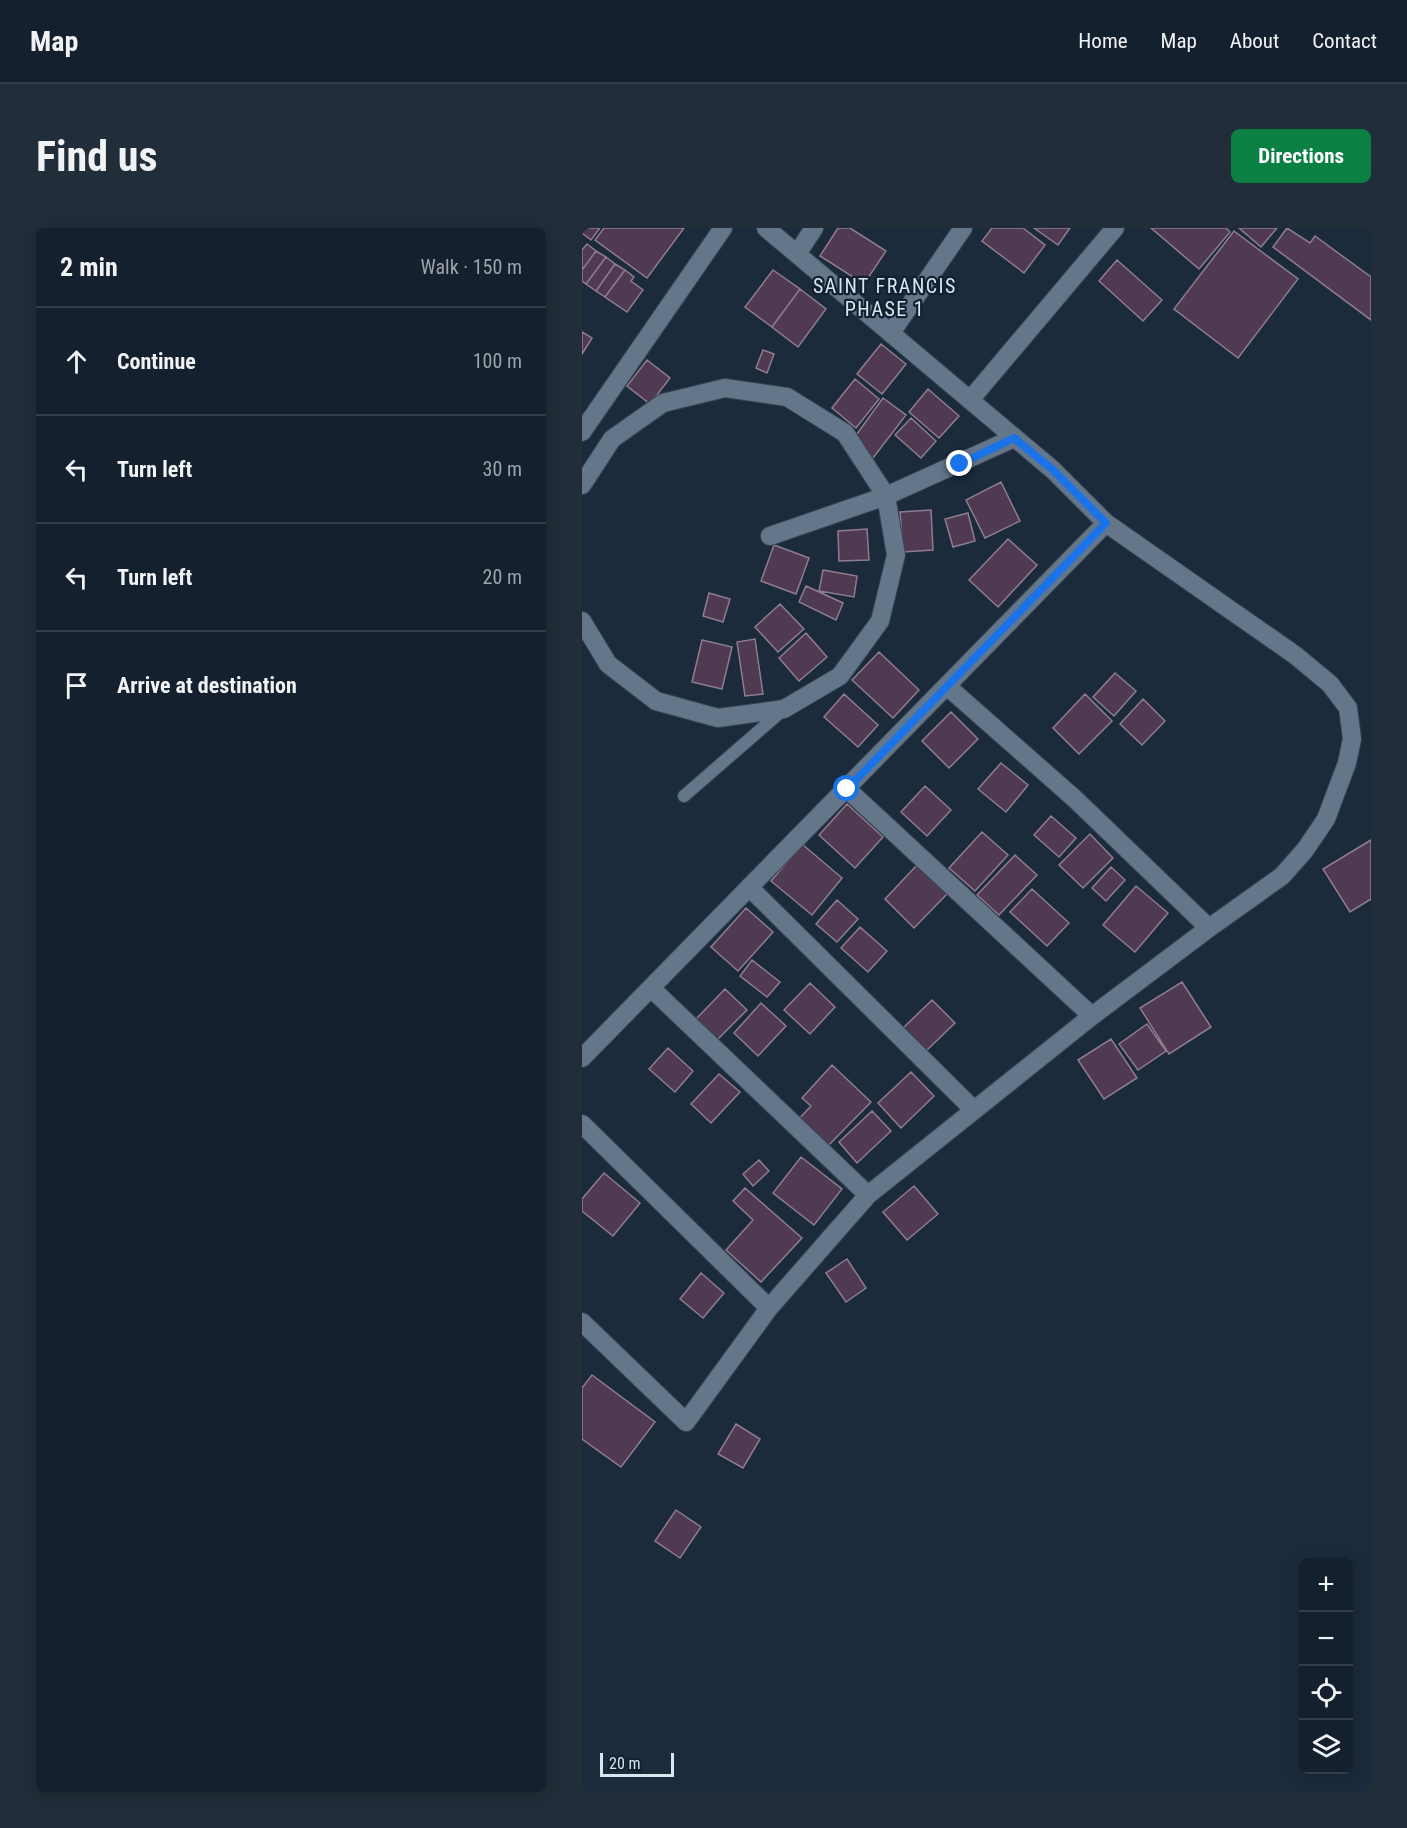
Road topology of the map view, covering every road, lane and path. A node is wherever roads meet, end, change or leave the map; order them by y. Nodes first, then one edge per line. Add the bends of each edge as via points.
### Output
1 (723, 228) edge
2 (766, 228) edge
3 (814, 228) edge
4 (963, 228) edge
5 (1115, 228) edge
6 (797, 254) junction
7 (891, 333) junction
8 (970, 400) junction
9 (582, 432) edge
10 (1014, 438) junction
11 (582, 485) edge
12 (886, 496) junction
13 (1106, 523) junction
14 (771, 536) dead end
15 (582, 621) edge
16 (948, 687) junction
17 (784, 709) junction
18 (847, 789) junction
19 (684, 796) dead end
20 (750, 887) junction
21 (1209, 928) junction
22 (651, 988) junction
23 (1092, 1016) junction
24 (582, 1058) edge
25 (974, 1110) junction
26 (582, 1124) edge
27 (868, 1195) junction
28 (769, 1308) junction
29 (582, 1322) edge

1 - 9 street
2 - 6 street
3 - 6 street
4 - 7 street
5 - 8 street
6 - 7 street
7 - 8 street
8 - 10 street
10 - 12 street
10 - 13 street
11 - 12 street via 612,439 663,403 725,388 787,397 845,433
12 - 14 street
12 - 17 street via 896,555 880,621 840,676
13 - 16 street
13 - 21 street via 1295,655 1330,684 1348,708 1353,739 1326,819 1282,876
15 - 17 street via 608,664 656,701 718,718
16 - 18 street
16 - 21 street via 1075,799
17 - 19 lane
18 - 20 street
18 - 23 street
20 - 22 street
20 - 25 street
21 - 23 street
22 - 24 street
22 - 27 street
23 - 25 street
25 - 27 street
26 - 28 street
27 - 28 street
28 - 29 street via 686,1422

